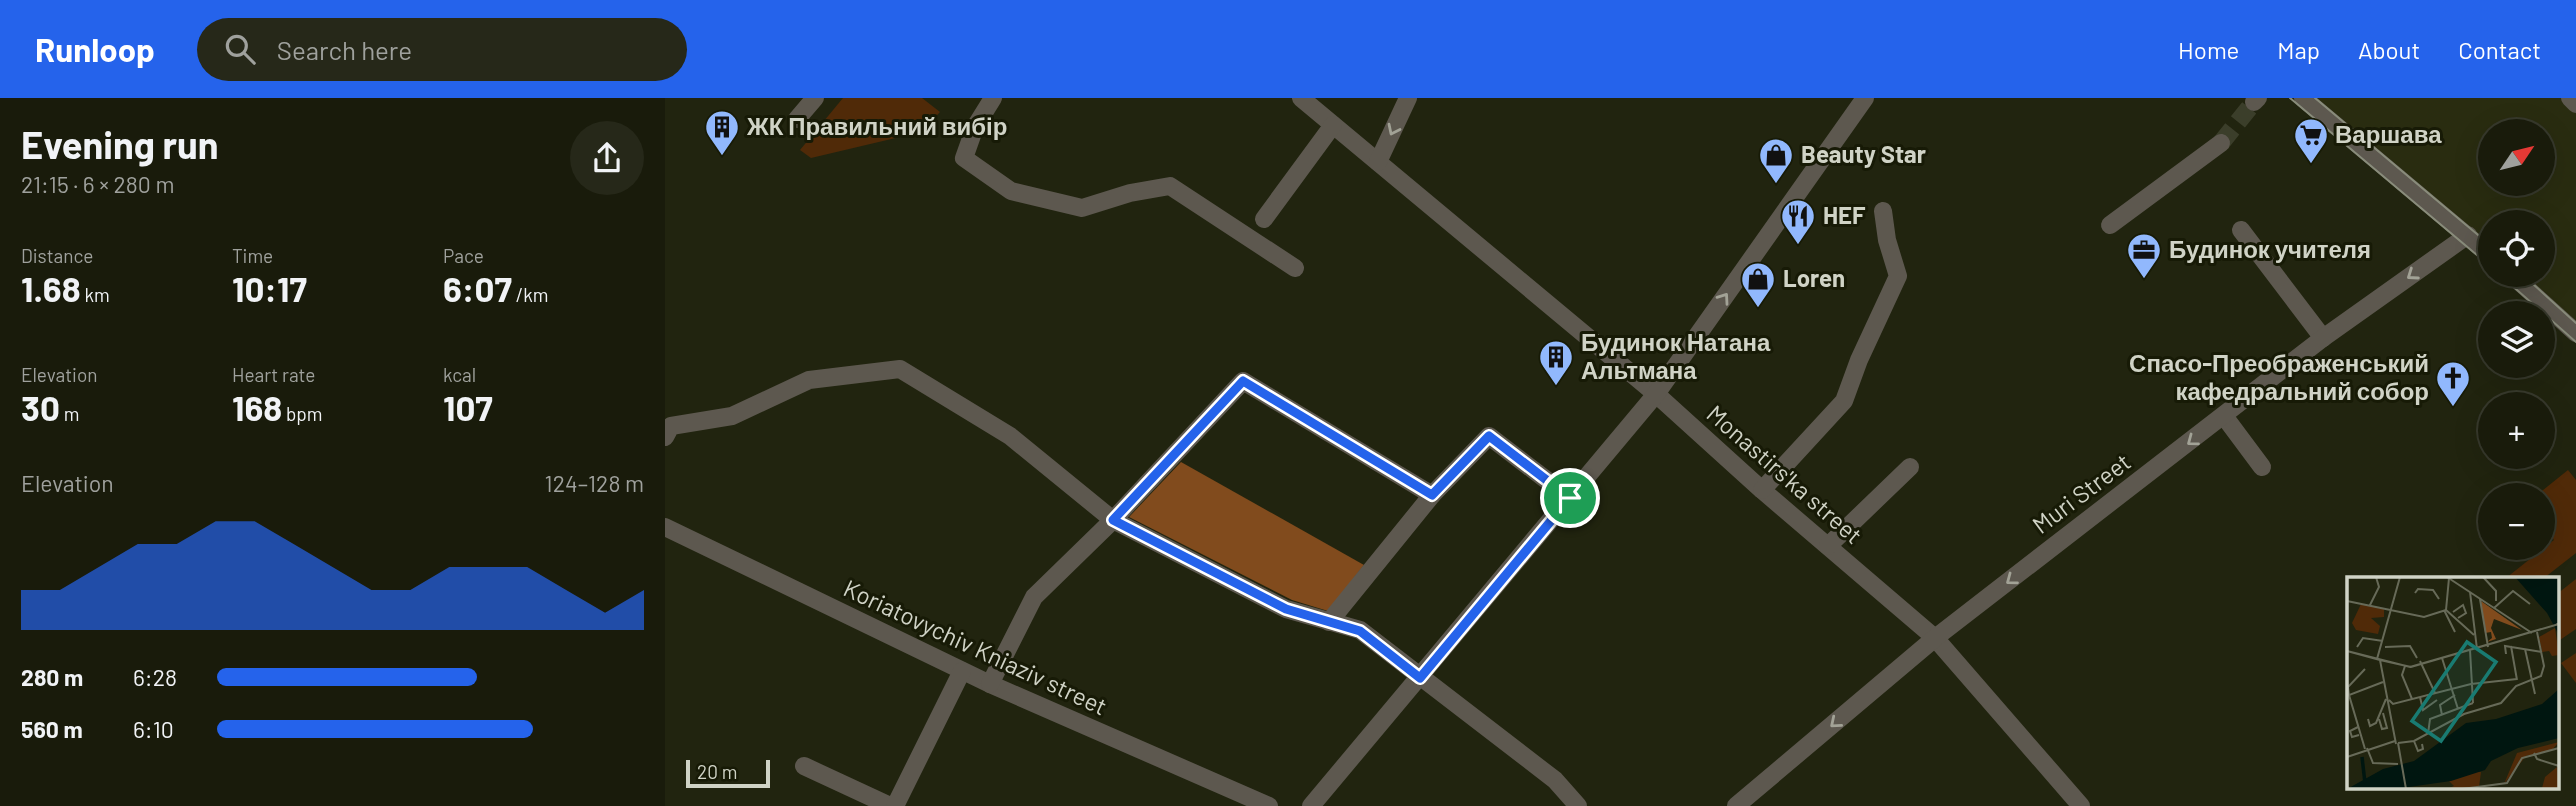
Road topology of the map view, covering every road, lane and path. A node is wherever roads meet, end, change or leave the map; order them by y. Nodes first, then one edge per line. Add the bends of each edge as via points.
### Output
1 (815, 98) edge
2 (993, 98) edge
3 (1301, 98) edge
4 (1408, 98) edge
5 (1865, 98) edge
6 (2303, 98) edge
7 (2570, 98) edge
8 (2576, 104) edge
9 (797, 120) dead end
10 (1333, 125) junction
11 (2221, 143) tunnel mouth
12 (1378, 162) junction
13 (1883, 211) dead end
14 (1264, 219) dead end
15 (2110, 225) dead end
16 (2241, 230) dead end
17 (2468, 235) junction
18 (2478, 244) edge
19 (1295, 268) dead end
20 (2525, 287) edge
21 (2576, 332) edge
22 (2323, 338) junction
23 (1656, 394) junction
24 (2224, 416) junction
25 (665, 437) edge
26 (1910, 467) dead end
27 (2262, 467) dead end
28 (1762, 490) junction
29 (1432, 495) junction
30 (1570, 498) junction
31 (1113, 520) junction
32 (665, 527) edge
33 (1828, 546) junction
34 (1329, 622) junction
35 (1934, 638) junction
36 (962, 671) junction
37 (1420, 678) junction
38 (990, 684) junction
39 (804, 766) dead end
40 (892, 806) edge
41 (1269, 806) edge
42 (1311, 806) edge
43 (1578, 806) edge
44 (1736, 806) edge
45 (2081, 806) edge

1 - 9 street
2 - 19 street via 975,127 964,158 1011,191 1082,208 1130,192 1170,186
3 - 10 street, Monastirs'ka street
4 -> 12 street
23 -> 5 street
6 - 17 street
7 - 8 street
10 - 12 street, Monastirs'ka street
10 - 14 street
11 - 15 street
12 - 23 street, Monastirs'ka street
13 - 28 street via 1898,276 1844,401
16 - 22 street
17 - 18 street
17 -> 22 street, Muri Street
20 - 21 street
22 - 24 street, Muri Street
23 - 28 street, Monastirs'ka street
23 - 30 street
24 - 27 street
24 -> 35 street, Muri Street
25 - 31 street via 671,426 732,416 809,380 900,369 1010,436
26 - 33 street
28 - 33 street, Monastirs'ka street
29 - 30 street via 1489,436
29 - 31 street via 1247,374
29 - 34 street
30 - 37 street
31 - 34 street via 1286,609
31 - 38 street via 1034,597
32 - 36 street, Koriatovychiv Kniaziv street
33 - 35 street, Monastirs'ka street
34 - 37 street via 1360,631
35 -> 44 street, Muri Street
35 - 45 street, Monastirs'ka street
36 - 38 street, Koriatovychiv Kniaziv street
36 - 40 street
37 - 42 street
37 - 43 street via 1555,780
38 - 41 street, Koriatovychiv Kniaziv street
39 - 40 street

